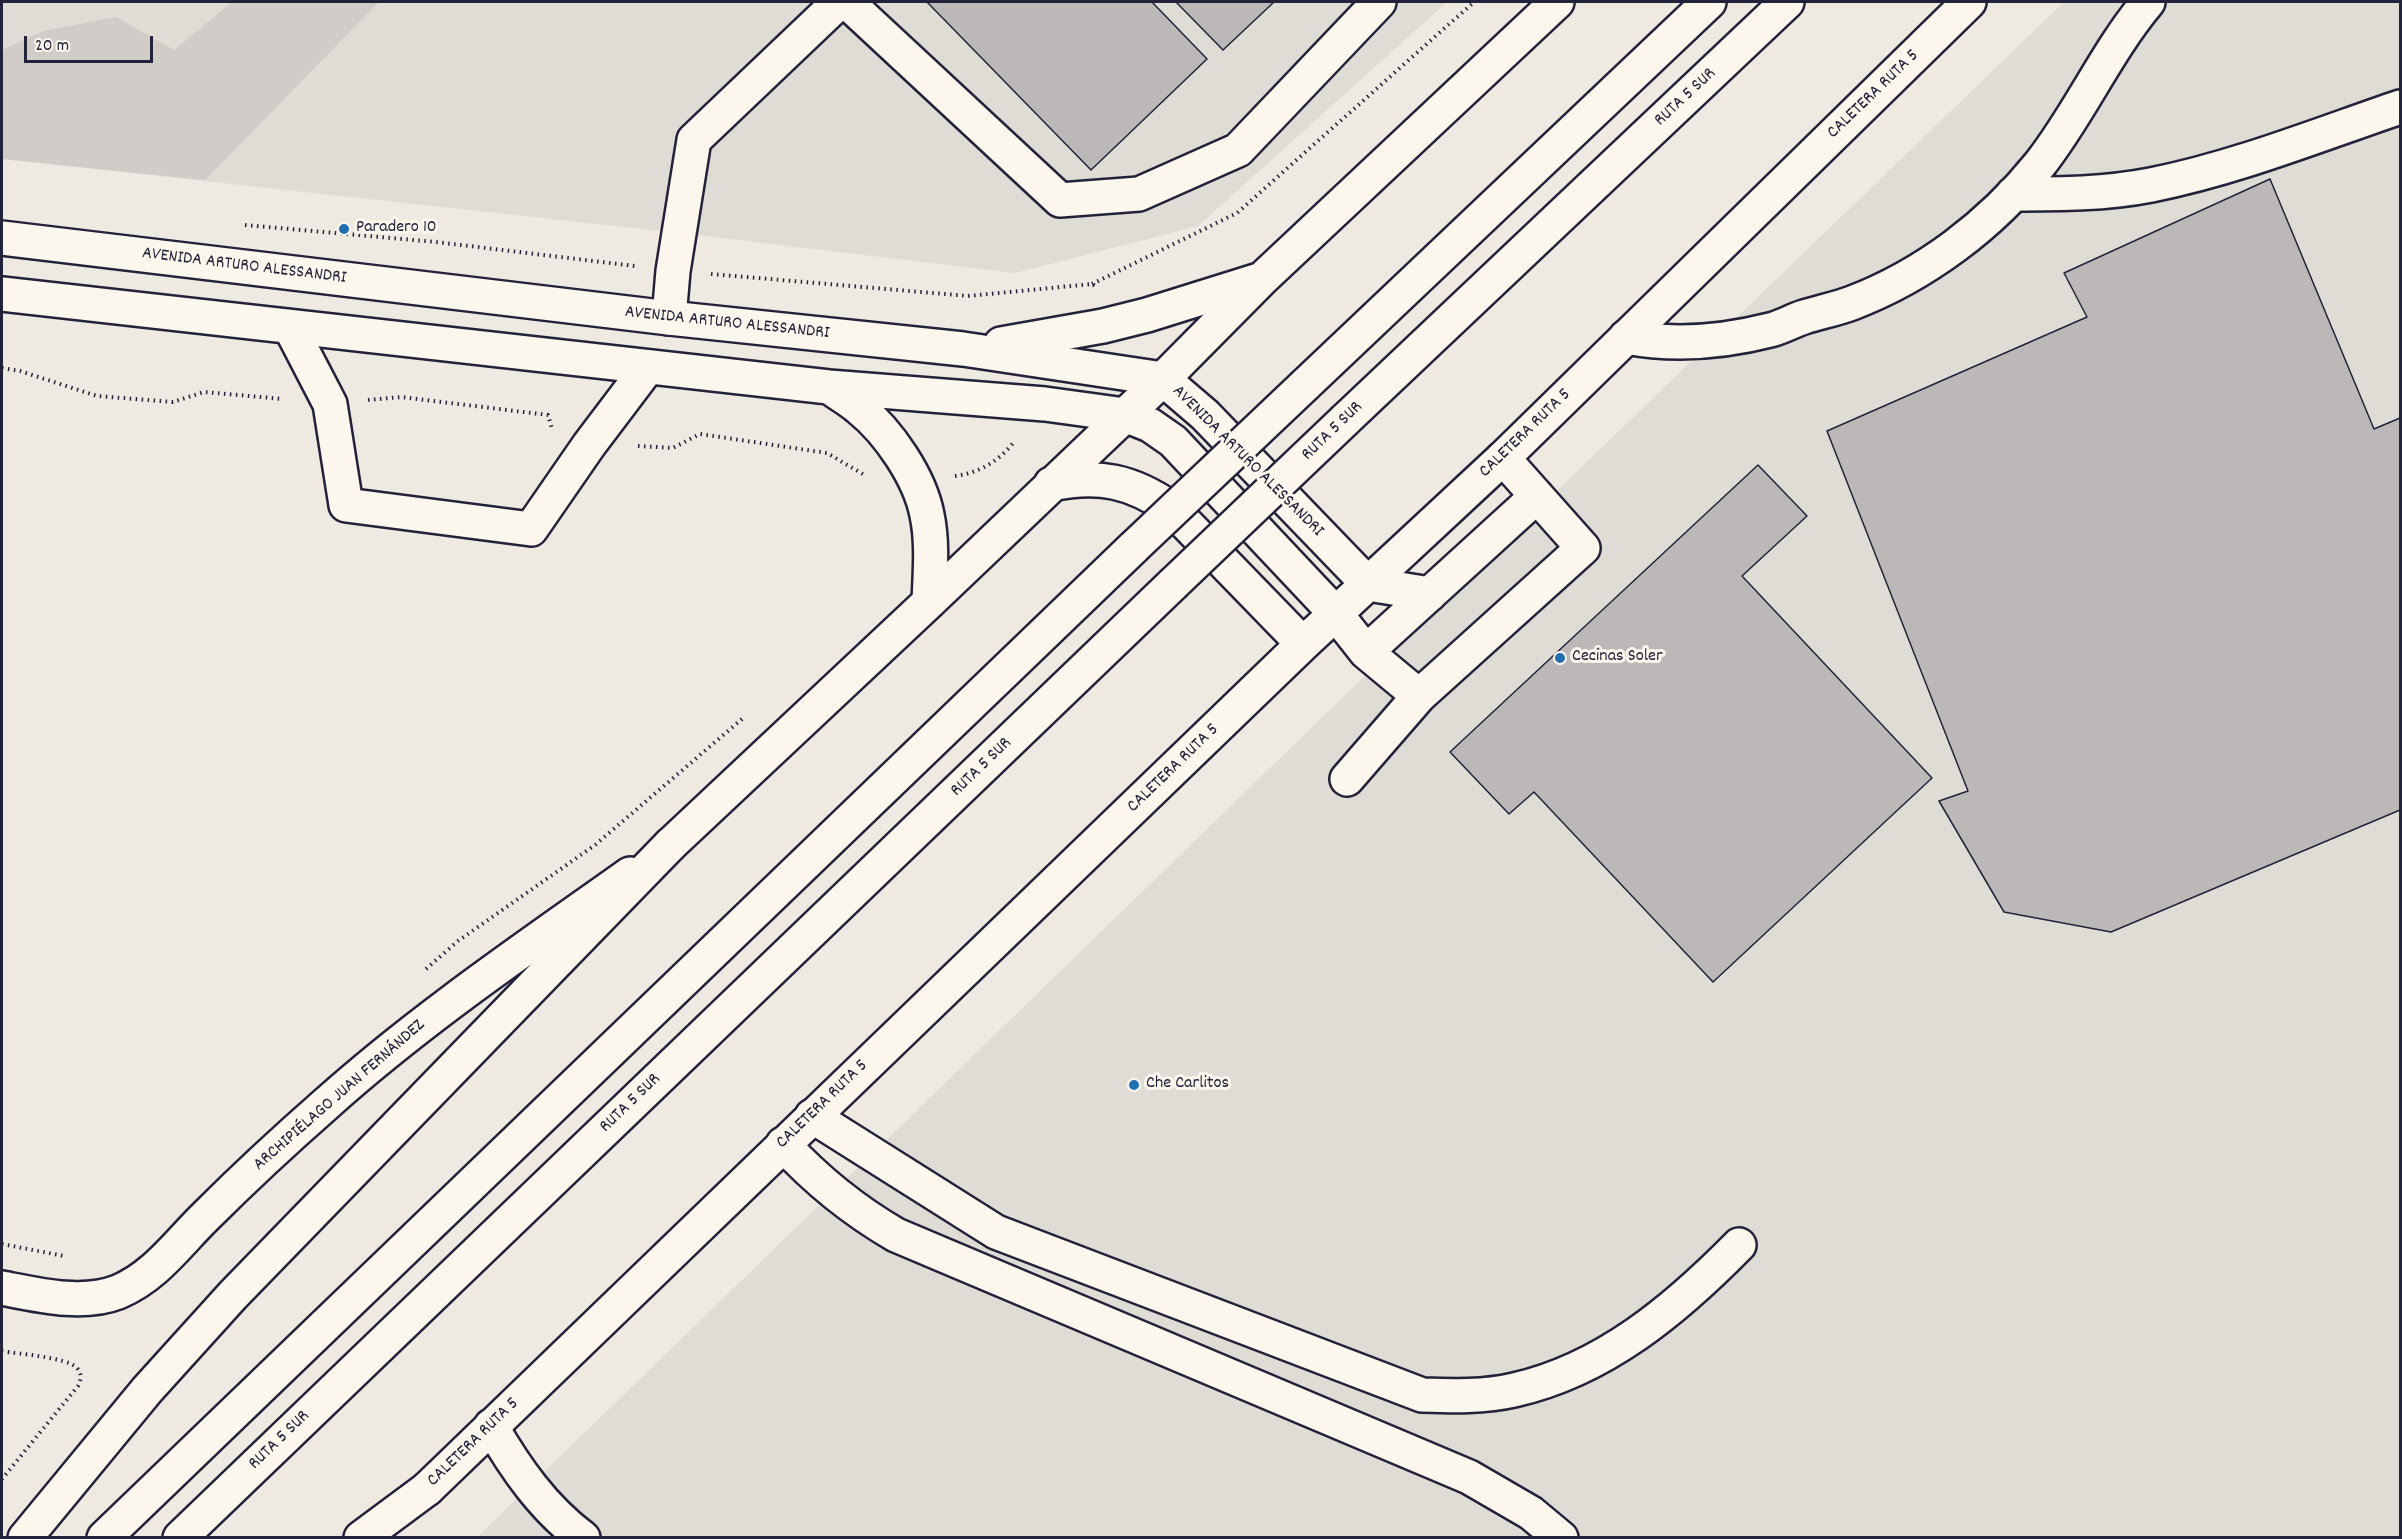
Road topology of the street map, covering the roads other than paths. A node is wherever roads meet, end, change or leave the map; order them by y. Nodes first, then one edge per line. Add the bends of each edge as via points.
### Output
1 (839, 2) edge
2 (847, 2) edge
3 (1379, 2) edge
4 (1557, 2) edge
5 (1709, 2) edge
6 (1787, 2) edge
7 (1969, 2) edge
8 (2148, 2) edge
9 (2400, 107) edge
10 (2013, 194) junction
11 (2, 238) edge
12 (1263, 278) junction
13 (2, 294) edge
14 (669, 318) junction
15 (290, 327) junction
16 (1626, 337) junction
17 (963, 349) junction
18 (648, 367) junction
19 (1163, 379) junction
20 (829, 387) junction
21 (1125, 415) junction
22 (1503, 458) junction
23 (1051, 484) junction
24 (1537, 496) junction
25 (1368, 584) junction
26 (1430, 594) junction
27 (929, 602) junction
28 (1336, 614) junction
29 (1304, 644) junction
30 (1366, 652) junction
31 (1419, 696) junction
32 (1347, 779) dead end
33 (670, 845) junction
34 (812, 1116) junction
35 (783, 1144) junction
36 (1739, 1245) dead end
37 (2, 1288) edge
38 (491, 1426) junction
39 (427, 1489) junction
40 (25, 1538) edge
41 (104, 1538) edge
42 (180, 1538) edge
43 (361, 1538) edge
44 (380, 1538) edge
45 (583, 1538) edge
46 (1561, 1538) edge

1 - 14 main road via 694,140
2 - 3 main road via 1060,200 1139,194 1238,150
4 - 12 main road
5 - 41 main road, bridge via 1134,547
6 - 42 main road, RUTA 5 SUR, bridge via 1173,584
7 - 16 main road, CALETERA RUTA 5
8 - 10 main road via 2114,47 2063,132
9 - 10 main road via 2209,171 2150,185 2105,192
10 - 16 main road via 1944,254 1852,303 1743,337 1652,342
11 - 14 main road, AVENIDA ARTURO ALESSANDRI
12 - 17 main road via 1147,315 1050,336
12 - 19 main road
13 - 15 main road, AVENIDA ARTURO ALESSANDRI
14 - 17 main road, AVENIDA ARTURO ALESSANDRI
15 - 18 main road, AVENIDA ARTURO ALESSANDRI
15 - 18 main road via 330,404 346,505 531,529
16 - 22 main road, CALETERA RUTA 5
17 - 19 main road, AVENIDA ARTURO ALESSANDRI
18 - 20 main road, AVENIDA ARTURO ALESSANDRI
19 - 21 main road
19 - 25 main road, AVENIDA ARTURO ALESSANDRI via 1205,415
20 - 21 main road, AVENIDA ARTURO ALESSANDRI via 1045,404
20 - 27 main road via 861,409 898,451 916,481 927,516
21 - 23 main road
21 - 28 main road, AVENIDA ARTURO ALESSANDRI via 1150,424 1173,441
22 - 24 main road
22 - 25 main road, CALETERA RUTA 5
23 - 27 main road
23 - 29 main road via 1108,480 1154,496 1172,509
24 - 26 main road
24 - 31 main road via 1583,548
25 - 26 main road
25 - 28 main road, CALETERA RUTA 5
26 - 30 main road
27 - 33 main road
28 - 29 main road, CALETERA RUTA 5
28 - 30 main road, AVENIDA ARTURO ALESSANDRI
29 - 34 main road, CALETERA RUTA 5
30 - 31 main road, AVENIDA ARTURO ALESSANDRI
31 - 32 main road
33 - 37 main road, ARCHIPIÉLAGO JUAN FERNÁNDEZ via 428,1019 326,1104 206,1216 153,1272 117,1292 94,1297 61,1298
33 - 40 main road via 233,1295 147,1390
34 - 35 main road, CALETERA RUTA 5
34 - 36 main road via 996,1232 1422,1395 1512,1391 1556,1379 1597,1360 1636,1336
35 - 38 main road, CALETERA RUTA 5
35 - 46 main road via 832,1192 896,1234 1469,1477 1531,1513
38 - 39 main road, CALETERA RUTA 5
38 - 45 main road via 514,1465 542,1500
39 - 43 main road
39 - 44 main road, CALETERA RUTA 5

